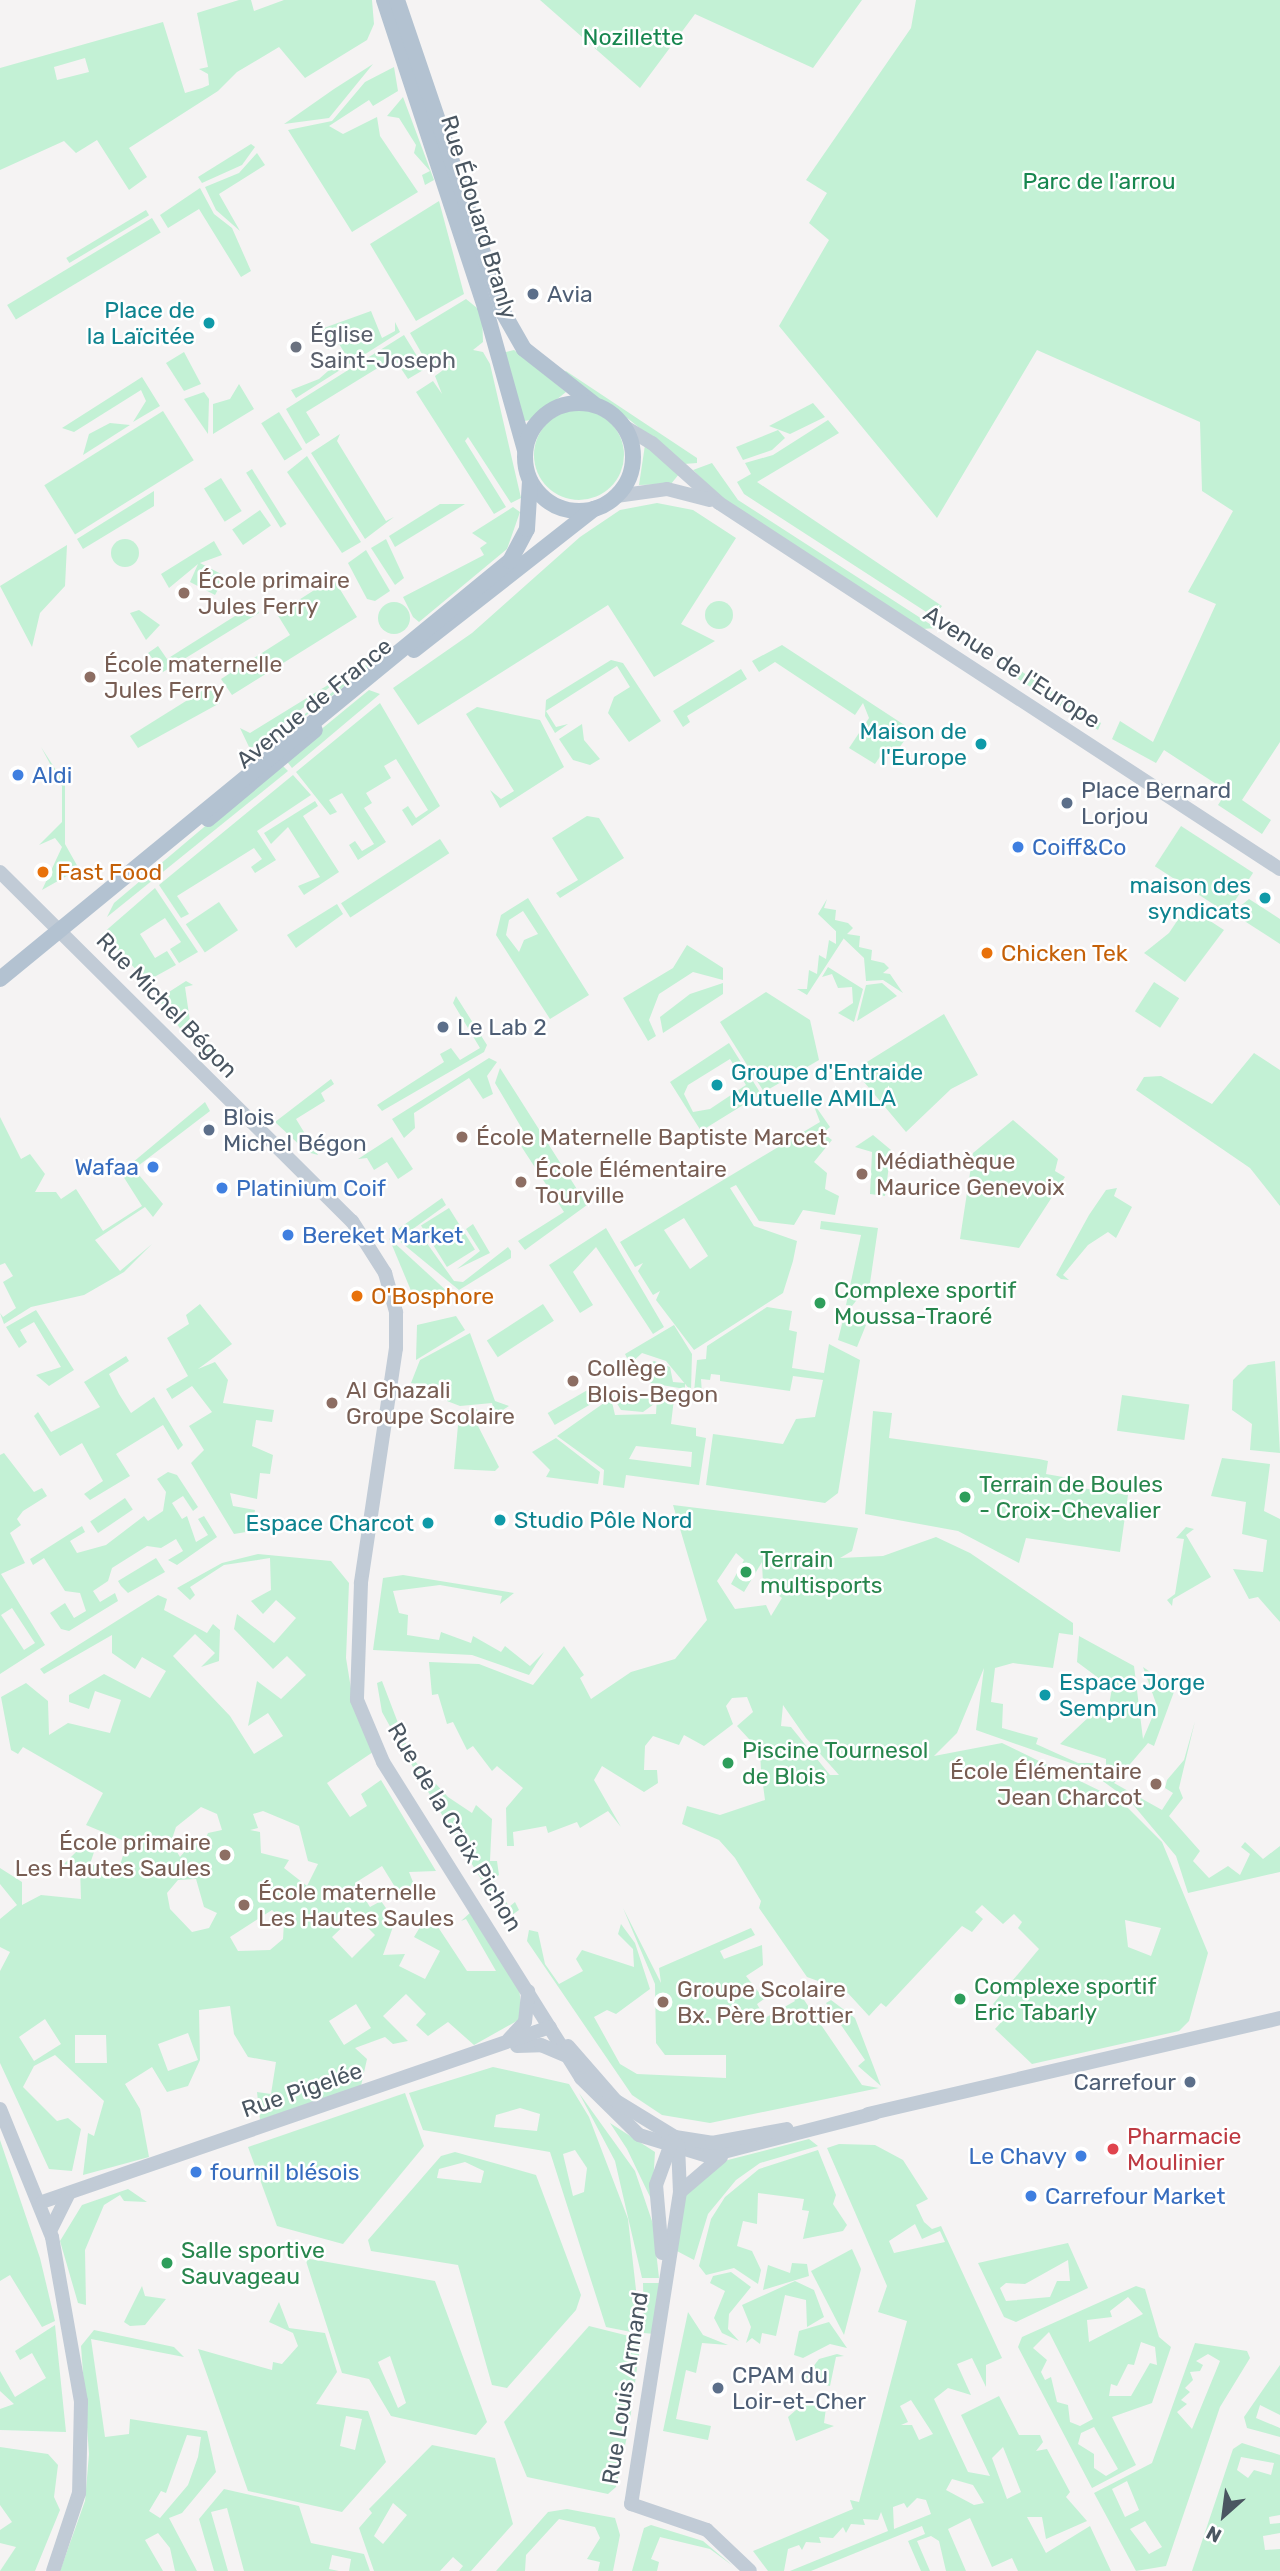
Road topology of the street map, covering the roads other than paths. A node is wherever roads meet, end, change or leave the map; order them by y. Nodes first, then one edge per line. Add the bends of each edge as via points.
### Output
1 (384, 0) edge
2 (397, 0) edge
3 (594, 404) junction
4 (625, 427) junction
5 (525, 450) junction
6 (530, 481) junction
7 (616, 496) junction
8 (719, 503) junction
9 (594, 509) junction
10 (1280, 869) edge
11 (0, 873) edge
12 (62, 930) junction
13 (0, 979) edge
14 (366, 1556) joint
15 (527, 1989) junction
16 (1280, 2018) edge
17 (550, 2027) junction
18 (497, 2048) junction
19 (568, 2058) junction
20 (0, 2109) edge
21 (875, 2113) junction
22 (674, 2145) junction
23 (726, 2154) junction
24 (34, 2183) junction
25 (680, 2192) junction
26 (69, 2193) junction
27 (42, 2202) junction
28 (50, 2231) junction
29 (665, 2279) junction
30 (52, 2571) edge
31 (750, 2571) edge

1 - 5 main road, Rue Édouard Branly via 485,307
2 - 3 main road, Rue Édouard Branly via 503,314 523,349
3 - 4 main road
3 - 5 main road via 557,406 536,425
4 - 7 main road via 633,463
4 - 8 street, Avenue de l'Europe
5 - 6 main road
6 - 9 main road via 557,506
6 - 12 main road, Avenue de France via 527,529 510,561 256,763
7 - 8 street, Avenue de l'Europe via 667,489
7 - 9 main road
8 - 10 street, Avenue de l'Europe
9 - 12 main road, Avenue de France via 376,680 88,921
11 - 12 street, Rue Michel Bégon
12 - 13 main road, Avenue de France
12 - 14 street, Rue Michel Bégon via 352,1221 385,1273 396,1312 396,1348
14 - 15 street, Rue de la Croix Pichon via 354,1656 367,1728
15 - 17 street, Rue de la Croix Pichon
15 - 18 street via 522,2029
16 - 21 street
17 - 18 street, Rue Pigelée
17 - 19 street
17 - 22 street via 616,2101
18 - 19 street via 541,2045
18 - 26 street, Rue Pigelée
19 - 22 street via 618,2120
20 - 24 street
21 - 22 street via 712,2143
21 - 23 street
22 - 23 street
22 - 25 street
22 - 29 street via 656,2185
23 - 25 street
24 - 26 street
24 - 27 street
25 - 29 street
26 - 27 street, Rue Pigelée
26 - 28 street
27 - 28 street
28 - 30 street via 81,2401 79,2493
29 - 31 street, Rue Louis Armand via 631,2504 707,2530

